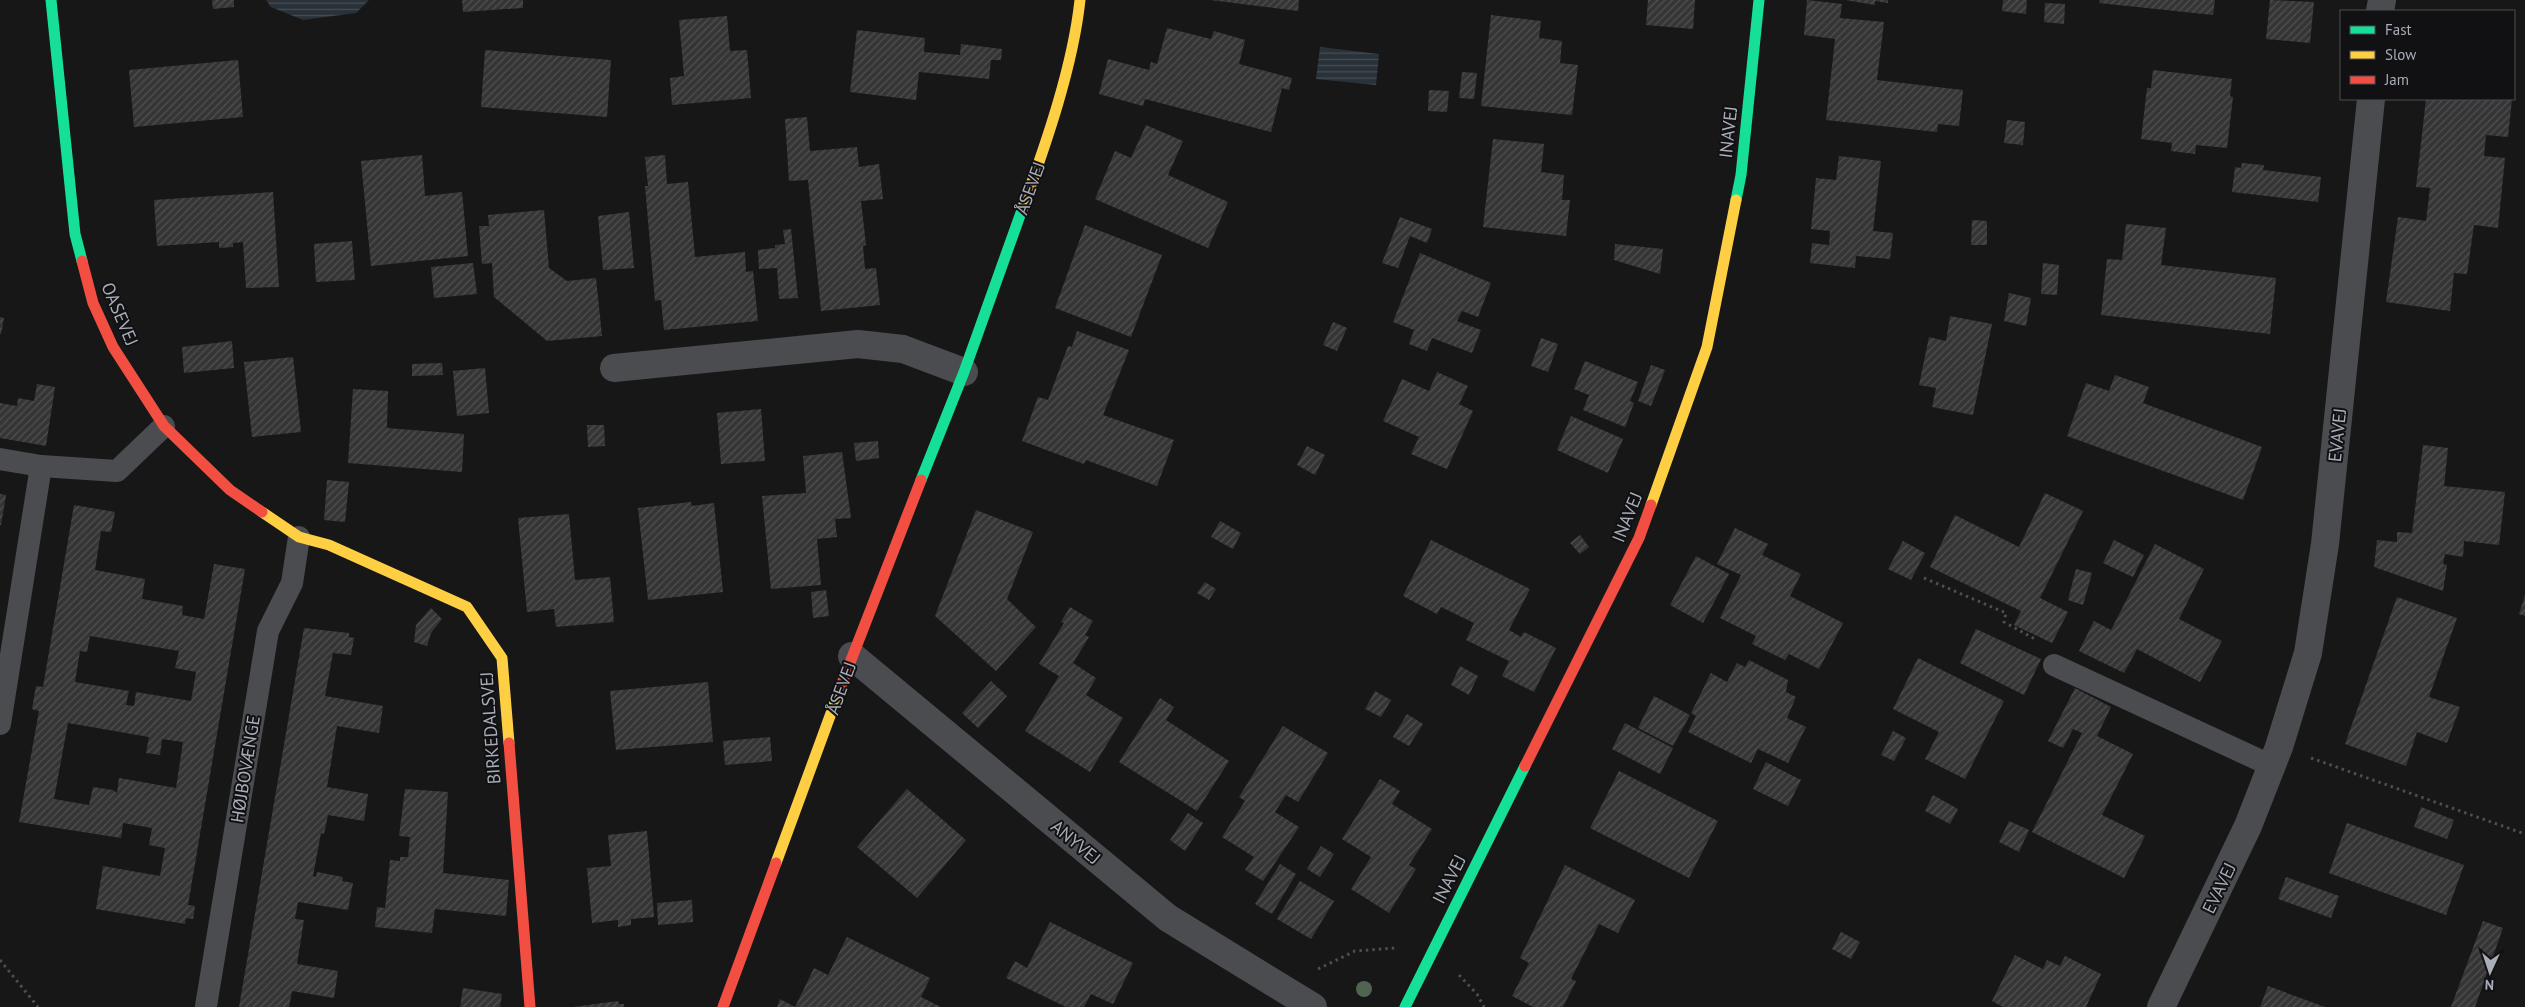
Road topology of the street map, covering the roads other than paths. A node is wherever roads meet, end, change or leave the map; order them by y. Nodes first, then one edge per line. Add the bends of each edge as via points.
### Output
1 (51, 0) edge
2 (1080, 0) edge
3 (1759, 0) edge
4 (2371, 100) edge
5 (614, 368) dead end
6 (964, 372) junction
7 (164, 426) junction
8 (0, 459) edge
9 (41, 466) junction
10 (299, 537) junction
11 (329, 545) joint
12 (852, 656) junction
13 (2054, 665) road end
14 (0, 724) edge
15 (2275, 757) junction
16 (1303, 1001) edge
17 (206, 1006) dead end
18 (530, 1007) edge
19 (723, 1007) edge
20 (1405, 1007) edge
21 (2161, 1007) edge

1 - 7 street, OASEVEJ via 75,234 93,303 113,347
2 - 6 street, ÅSEVEJ via 1077,28 1042,154
3 - 20 street, INAVEJ via 1741,175 1707,347 1639,538
4 - 15 street, EVAVEJ via 2325,544 2308,653
5 - 6 street via 858,344 904,349
6 - 12 street, ÅSEVEJ
7 - 9 lane via 117,472
7 - 10 street, OASEVEJ via 230,490
8 - 9 lane
9 - 14 lane
10 - 11 street, OASEVEJ
10 - 17 lane, HØJBOVÆNGE via 292,584 268,631
11 - 18 street, BIRKEDALSVEJ via 467,607 502,658
12 - 16 street, ANYVEJ via 1168,918
12 - 19 street, ÅSEVEJ
13 - 15 lane
15 - 21 street, EVAVEJ via 2248,826

